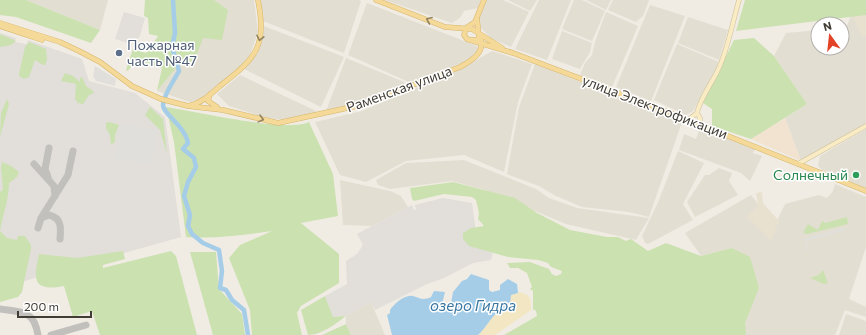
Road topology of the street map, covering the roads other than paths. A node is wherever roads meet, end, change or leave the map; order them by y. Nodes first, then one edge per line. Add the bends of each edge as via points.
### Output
1 (258, 0) edge
2 (376, 0) edge
3 (484, 0) edge
4 (738, 0) edge
5 (477, 18) junction
6 (0, 23) edge
7 (0, 26) edge
8 (466, 28) junction
9 (478, 32) junction
10 (472, 40) junction
11 (482, 44) junction
12 (493, 47) junction
13 (79, 51) junction
14 (511, 52) junction
15 (475, 58) junction
16 (210, 94) junction
17 (200, 102) junction
18 (188, 106) junction
19 (201, 108) junction
20 (223, 110) junction
21 (697, 113) junction
22 (688, 120) junction
23 (700, 124) junction
24 (866, 126) edge
25 (798, 164) junction
26 (866, 192) edge

1 -> 16 main road via 262,23 256,53
8 -> 2 main road via 445,27
3 - 5 main road
4 - 21 street via 722,62
5 - 8 main road
5 - 9 main road
6 - 13 main road via 60,42
7 - 13 main road
8 - 9 main road
8 - 10 main road via 464,36
9 - 10 main road via 478,38
9 - 11 main road
9 - 14 main road
10 - 11 main road
11 - 12 main road
11 - 15 main road via 482,51
12 - 14 main road
12 - 15 main road, Раменская улица
13 - 18 main road, Раменская улица via 100,62 132,86 161,99
14 - 22 main road, улица Электрофикации
20 -> 15 main road, Раменская улица via 272,122 286,122 361,105 445,74
16 - 17 main road
16 - 20 main road via 209,103
17 - 18 main road
17 - 19 main road via 207,105
18 - 19 main road, Раменская улица
19 - 20 main road, Раменская улица
21 - 22 street
21 - 23 street
22 - 23 main road, улица Электрофикации
23 - 25 main road, улица Электрофикации
24 - 25 street
25 - 26 main road, улица Электрофикации

